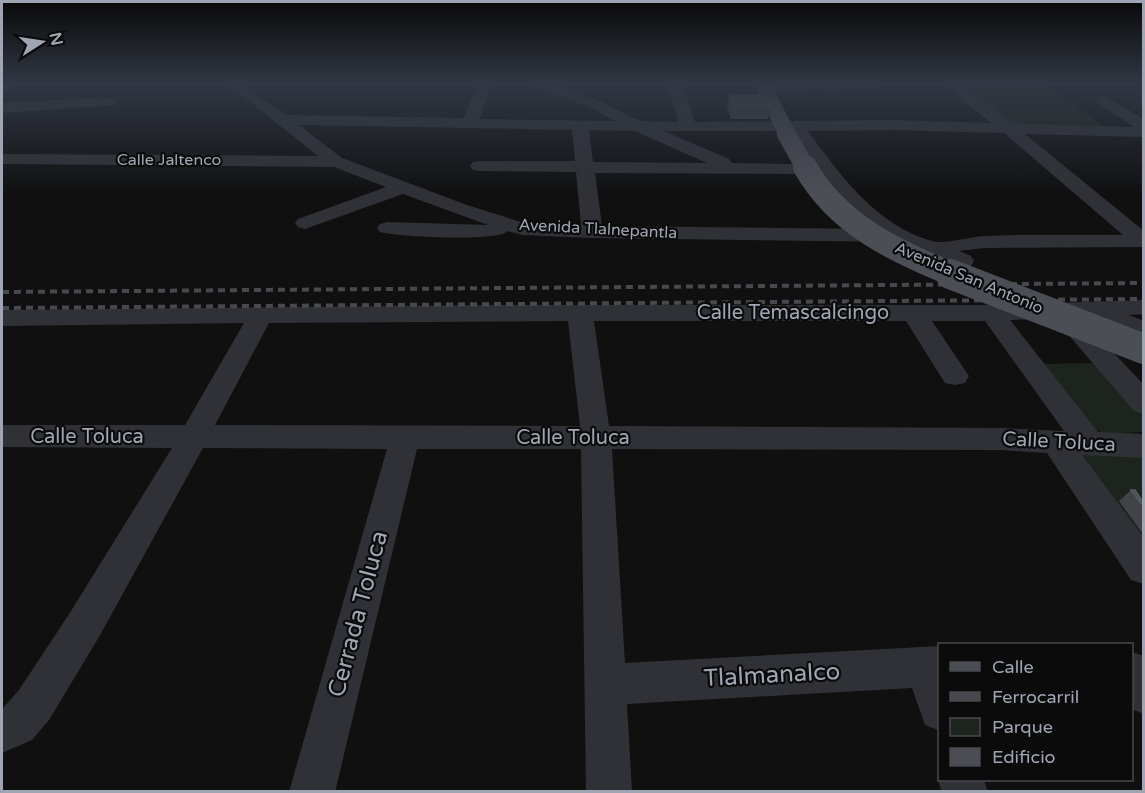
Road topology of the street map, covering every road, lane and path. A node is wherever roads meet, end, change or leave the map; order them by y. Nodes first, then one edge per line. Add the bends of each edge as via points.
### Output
1 (285, 121) edge
2 (378, 121) edge
3 (627, 121) edge
4 (686, 121) edge
5 (784, 121) edge
6 (889, 121) edge
7 (999, 121) edge
8 (471, 122) joint
9 (580, 125) junction
10 (893, 125) junction
11 (637, 126) junction
12 (688, 127) junction
13 (788, 128) junction
14 (1008, 128) junction
15 (1143, 132) edge
16 (2, 159) edge
17 (336, 162) junction
18 (479, 166) dead end
19 (584, 166) junction
20 (737, 168) junction
21 (797, 169) dead end
22 (405, 187) junction
23 (305, 223) dead end
24 (387, 228) dead end
25 (522, 229) junction
26 (592, 232) junction
27 (903, 236) junction
28 (1143, 241) edge
29 (933, 248) junction
30 (963, 261) dead end
31 (1143, 307) edge
32 (1093, 310) junction
33 (1061, 311) junction
34 (580, 313) junction
35 (914, 313) junction
36 (992, 313) junction
37 (261, 315) junction
38 (2, 318) edge
39 (1143, 330) edge
40 (1085, 338) junction
41 (1143, 349) edge
42 (1143, 362) edge
43 (955, 376) dead end
44 (1143, 404) edge
45 (2, 436) edge
46 (194, 437) junction
47 (405, 437) junction
48 (596, 438) junction
49 (1056, 442) junction
50 (1089, 442) junction
51 (1143, 446) edge
52 (1143, 568) edge
53 (933, 666) edge
54 (1133, 676) edge
55 (604, 685) junction
56 (1143, 693) edge
57 (938, 703) edge
58 (2, 731) edge
59 (312, 792) edge
60 (609, 792) edge

1 - 17 street, Avenida Tlalnepantla
2 - 8 street
3 - 11 street
4 - 12 street
5 - 13 main road, Avenida San Antonio
6 - 10 street
7 - 14 street
8 - 9 street
9 - 11 street
9 - 19 street
10 - 13 street
10 - 14 street
11 - 12 street
11 - 20 street
12 - 13 street
13 - 27 street, Avenida San Antonio via 867,212
13 - 41 main road, Avenida San Antonio, bridge via 817,188 856,225 933,266
14 - 15 street
14 - 28 street
16 - 17 street, Calle Jaltenco
17 - 22 street, Avenida Tlalnepantla
18 - 19 street
19 - 20 street
19 - 26 street
20 - 21 street
22 - 23 street
22 - 25 street, Avenida Tlalnepantla
24 - 25 street via 477,232
25 - 26 street, Avenida Tlalnepantla
26 - 27 street, Avenida Tlalnepantla
27 - 29 street, Avenida San Antonio
28 - 29 street via 984,242
29 - 30 street, Avenida San Antonio
31 - 32 street, Calle Temascalcingo
32 - 33 street, Calle Temascalcingo
32 - 39 street
33 - 36 street, Calle Temascalcingo
33 - 40 street
34 - 35 street, Calle Temascalcingo
34 - 37 street, Calle Temascalcingo
34 - 48 street
35 - 36 street, Calle Temascalcingo
35 - 43 street
36 - 50 street
37 - 38 street, Calle Temascalcingo
37 - 46 street
40 - 42 street
40 - 44 street
45 - 46 street, Calle Toluca
46 - 47 street, Calle Toluca
46 - 58 street via 34,705 17,724
47 - 48 street, Calle Toluca
47 - 59 street, Cerrada Toluca
48 - 49 street, Calle Toluca
48 - 55 street
49 - 50 street, Calle Toluca
49 - 52 street
50 - 51 street, Calle Toluca
53 - 55 street, Tlalmanalco
53 - 57 street
54 - 56 street
55 - 60 street

